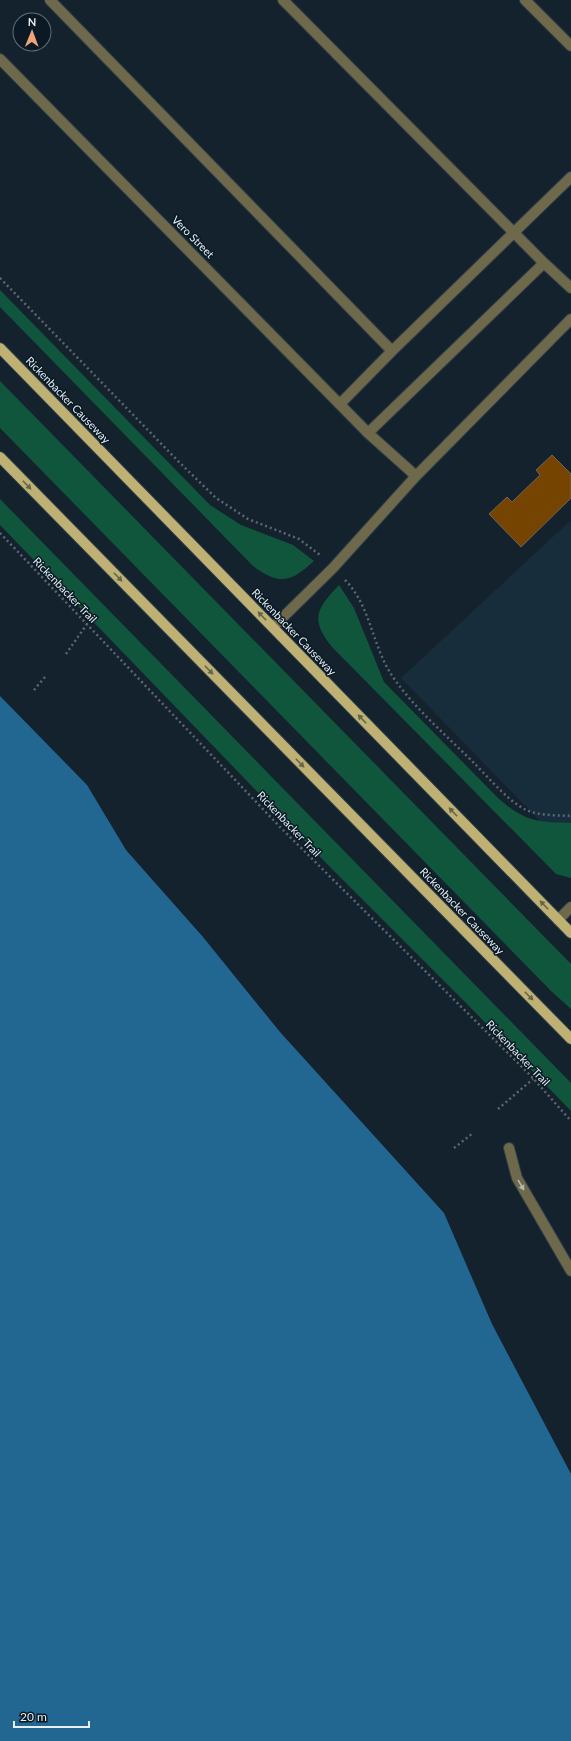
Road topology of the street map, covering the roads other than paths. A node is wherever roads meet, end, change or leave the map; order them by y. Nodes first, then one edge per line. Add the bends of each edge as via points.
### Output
1 (50, 0) edge
2 (283, 0) edge
3 (525, 0) edge
4 (571, 46) edge
5 (0, 59) edge
6 (571, 177) edge
7 (513, 233) junction
8 (544, 263) junction
9 (571, 288) edge
10 (571, 319) edge
11 (0, 348) edge
12 (392, 351) junction
13 (340, 404) junction
14 (368, 433) junction
15 (0, 457) edge
16 (416, 476) junction
17 (273, 627) junction
18 (571, 907) edge
19 (558, 920) junction
20 (571, 933) edge
21 (571, 1039) edge
22 (509, 1148) dead end
23 (571, 1271) edge

1 - 12 lane
2 - 7 lane
3 - 4 lane
5 - 13 lane, Vero Street
6 - 7 lane
7 - 8 lane
7 - 12 lane
8 - 9 lane
8 - 14 lane
10 - 16 lane
17 -> 11 main road, Rickenbacker Causeway
12 - 13 lane
13 - 14 lane, Vero Street
14 - 16 lane, Vero Street
15 -> 21 main road, Rickenbacker Causeway
16 - 17 lane via 333,568
19 -> 17 main road, Rickenbacker Causeway
18 - 19 lane
19 - 20 main road, Rickenbacker Causeway
22 -> 23 lane via 517,1178

